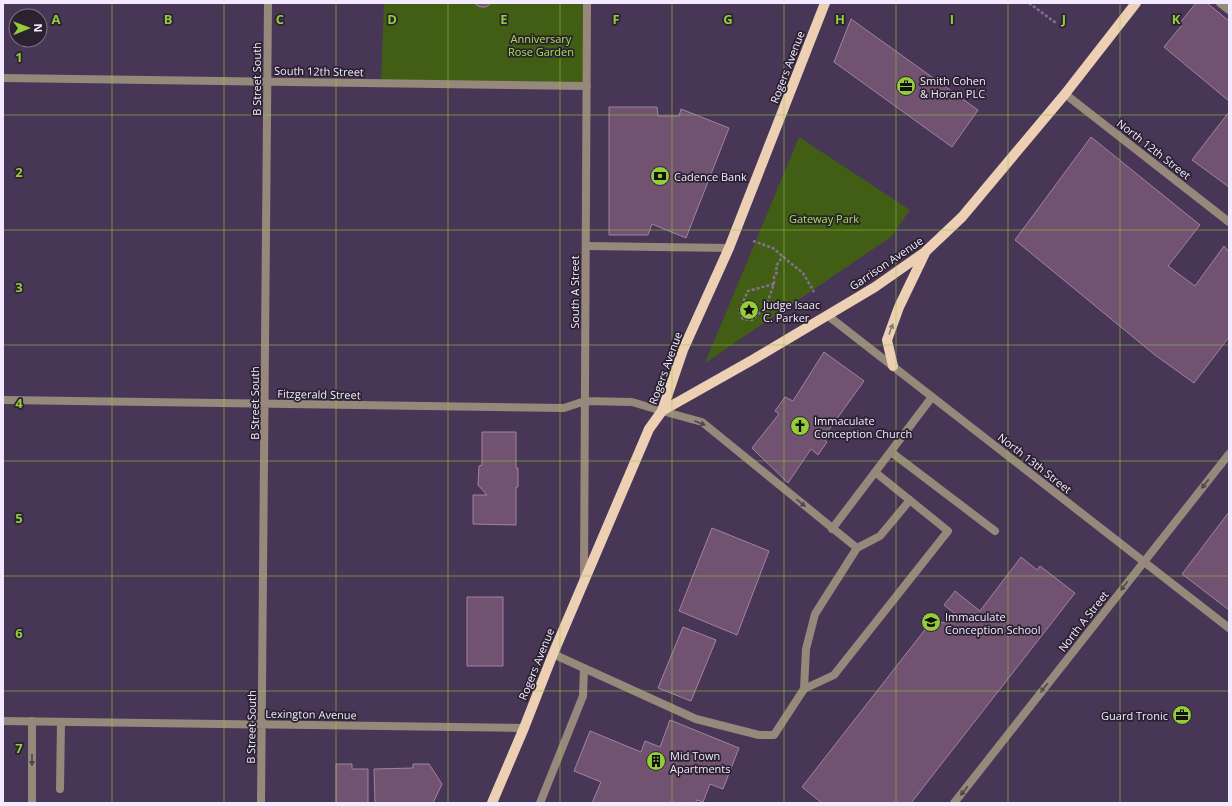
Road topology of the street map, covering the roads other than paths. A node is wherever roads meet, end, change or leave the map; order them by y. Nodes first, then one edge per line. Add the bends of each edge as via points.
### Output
1 (268, 3) edge
2 (588, 3) edge
3 (825, 3) edge
4 (1136, 3) edge
5 (1220, 3) edge
6 (1229, 10) edge
7 (3, 78) edge
8 (268, 82) junction
9 (587, 86) junction
10 (1065, 94) junction
11 (1229, 222) edge
12 (586, 246) junction
13 (728, 248) junction
14 (925, 252) junction
15 (827, 315) junction
16 (893, 366) junction
17 (932, 397) junction
18 (3, 400) edge
19 (585, 401) junction
20 (265, 404) junction
21 (662, 411) junction
22 (891, 452) junction
23 (1229, 454) edge
24 (875, 472) junction
25 (910, 500) junction
26 (832, 529) junction
27 (994, 531) dead end
28 (857, 548) junction
29 (1144, 562) junction
30 (584, 581) junction
31 (1229, 628) edge
32 (553, 654) junction
33 (584, 668) junction
34 (804, 689) junction
35 (3, 721) edge
36 (32, 721) junction
37 (61, 722) junction
38 (262, 724) junction
39 (524, 728) junction
40 (60, 789) dead end
41 (32, 803) edge
42 (261, 803) edge
43 (492, 803) edge
44 (540, 803) edge
45 (954, 803) edge

1 - 8 street, B Street South
2 - 9 street, South A Street
3 - 13 main road, Rogers Avenue
4 - 10 main road, Garrison Avenue
5 - 6 street
7 - 8 street, South 12th Street
8 - 9 street, South 12th Street
8 - 20 street, B Street South
9 - 12 street, South A Street
10 - 11 street, North 12th Street
10 - 14 main road, Garrison Avenue via 962,217
12 - 13 street
12 - 19 street, South A Street
13 - 21 main road, Rogers Avenue via 683,350
14 - 15 main road, Garrison Avenue via 875,287
16 -> 14 main road via 887,340 899,306
15 - 16 street, North 13th Street
15 - 21 main road, Garrison Avenue
16 - 17 street, North 13th Street
17 - 22 street
17 - 29 street, North 13th Street
18 - 20 street, Fitzgerald Street
19 - 20 street, Fitzgerald Street via 564,408
19 - 21 street, Fitzgerald Street via 632,402
19 - 30 street, South A Street
20 - 38 street, B Street South
21 -> 26 street, Fitzgerald Street via 702,422
21 - 30 main road, Rogers Avenue via 649,429
22 - 24 street
22 - 27 street
23 -> 29 street, North A Street
24 - 25 street
24 - 26 street
25 - 28 street via 880,536
25 - 34 street via 948,531 834,675
26 - 28 street, Fitzgerald Street
28 - 34 street via 815,614 806,649
29 - 31 street, North 13th Street
29 -> 45 street, North A Street
30 - 32 main road, Rogers Avenue
32 - 33 street
32 - 39 main road, Rogers Avenue
33 - 34 street via 696,719 759,735 774,735
33 - 44 street via 583,696
35 - 36 street, Lexington Avenue
36 - 37 street, Lexington Avenue
36 -> 41 street
37 - 38 street, Lexington Avenue
37 - 40 street
38 - 39 street, Lexington Avenue
38 - 42 street, B Street South
39 - 43 main road, Rogers Avenue

